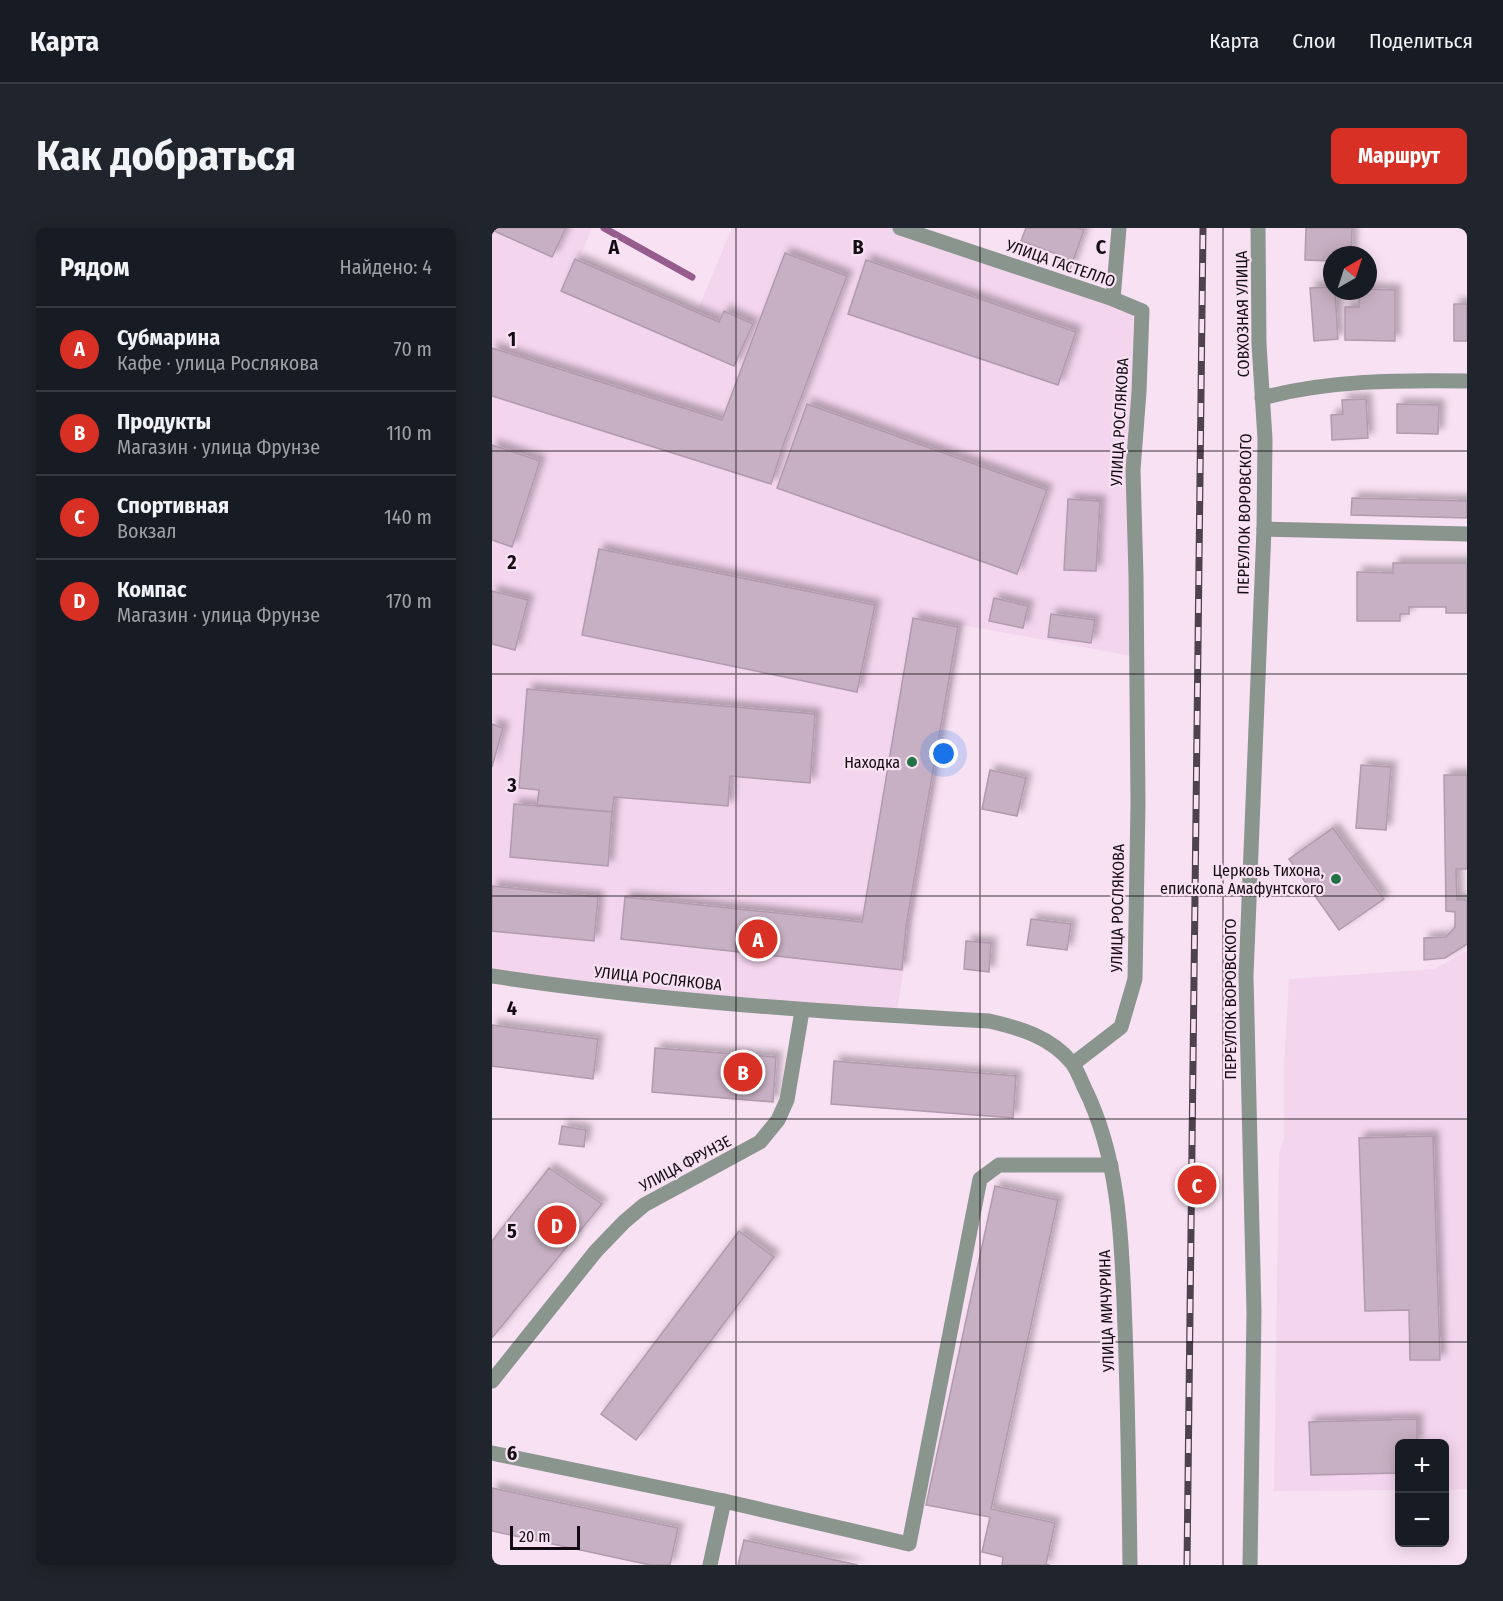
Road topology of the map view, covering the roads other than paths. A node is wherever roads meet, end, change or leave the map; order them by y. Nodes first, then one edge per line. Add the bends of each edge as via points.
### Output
1 (900, 228) edge
2 (1119, 228) edge
3 (1258, 228) edge
4 (1113, 299) junction
5 (1142, 311) joint
6 (1467, 381) edge
7 (1262, 398) junction
8 (1264, 529) junction
9 (1467, 534) edge
10 (492, 976) edge
11 (802, 1011) junction
12 (1073, 1064) junction
13 (1111, 1165) junction
14 (492, 1381) edge
15 (492, 1453) edge
16 (724, 1501) junction
17 (710, 1565) edge
18 (1130, 1565) edge
19 (1250, 1565) edge

1 - 4 street, УЛИЦА ГАСТЕЛЛО
2 - 4 street
3 - 7 street, СОВХОЗНАЯ УЛИЦА
4 - 5 street, УЛИЦА ГАСТЕЛЛО
5 - 12 street, УЛИЦА РОСЛЯКОВА via 1133,470 1138,793 1135,979 1121,1027
6 - 7 street via 1324,384
7 - 8 street, ПЕРЕУЛОК ВОРОВСКОГО
8 - 9 street
8 - 19 street, ПЕРЕУЛОК ВОРОВСКОГО via 1246,976 1254,1313
10 - 11 street, УЛИЦА РОСЛЯКОВА
11 - 12 street, УЛИЦА РОСЛЯКОВА via 989,1020 1049,1041
11 - 14 street, УЛИЦА ФРУНЗЕ via 787,1100 778,1120 760,1142 644,1205 624,1222 596,1251
12 - 13 street, УЛИЦА МИЧУРИНА via 1096,1111
13 - 16 street via 999,1165 980,1179 909,1544
13 - 18 street, УЛИЦА МИЧУРИНА via 1122,1238
15 - 16 street
16 - 17 street

